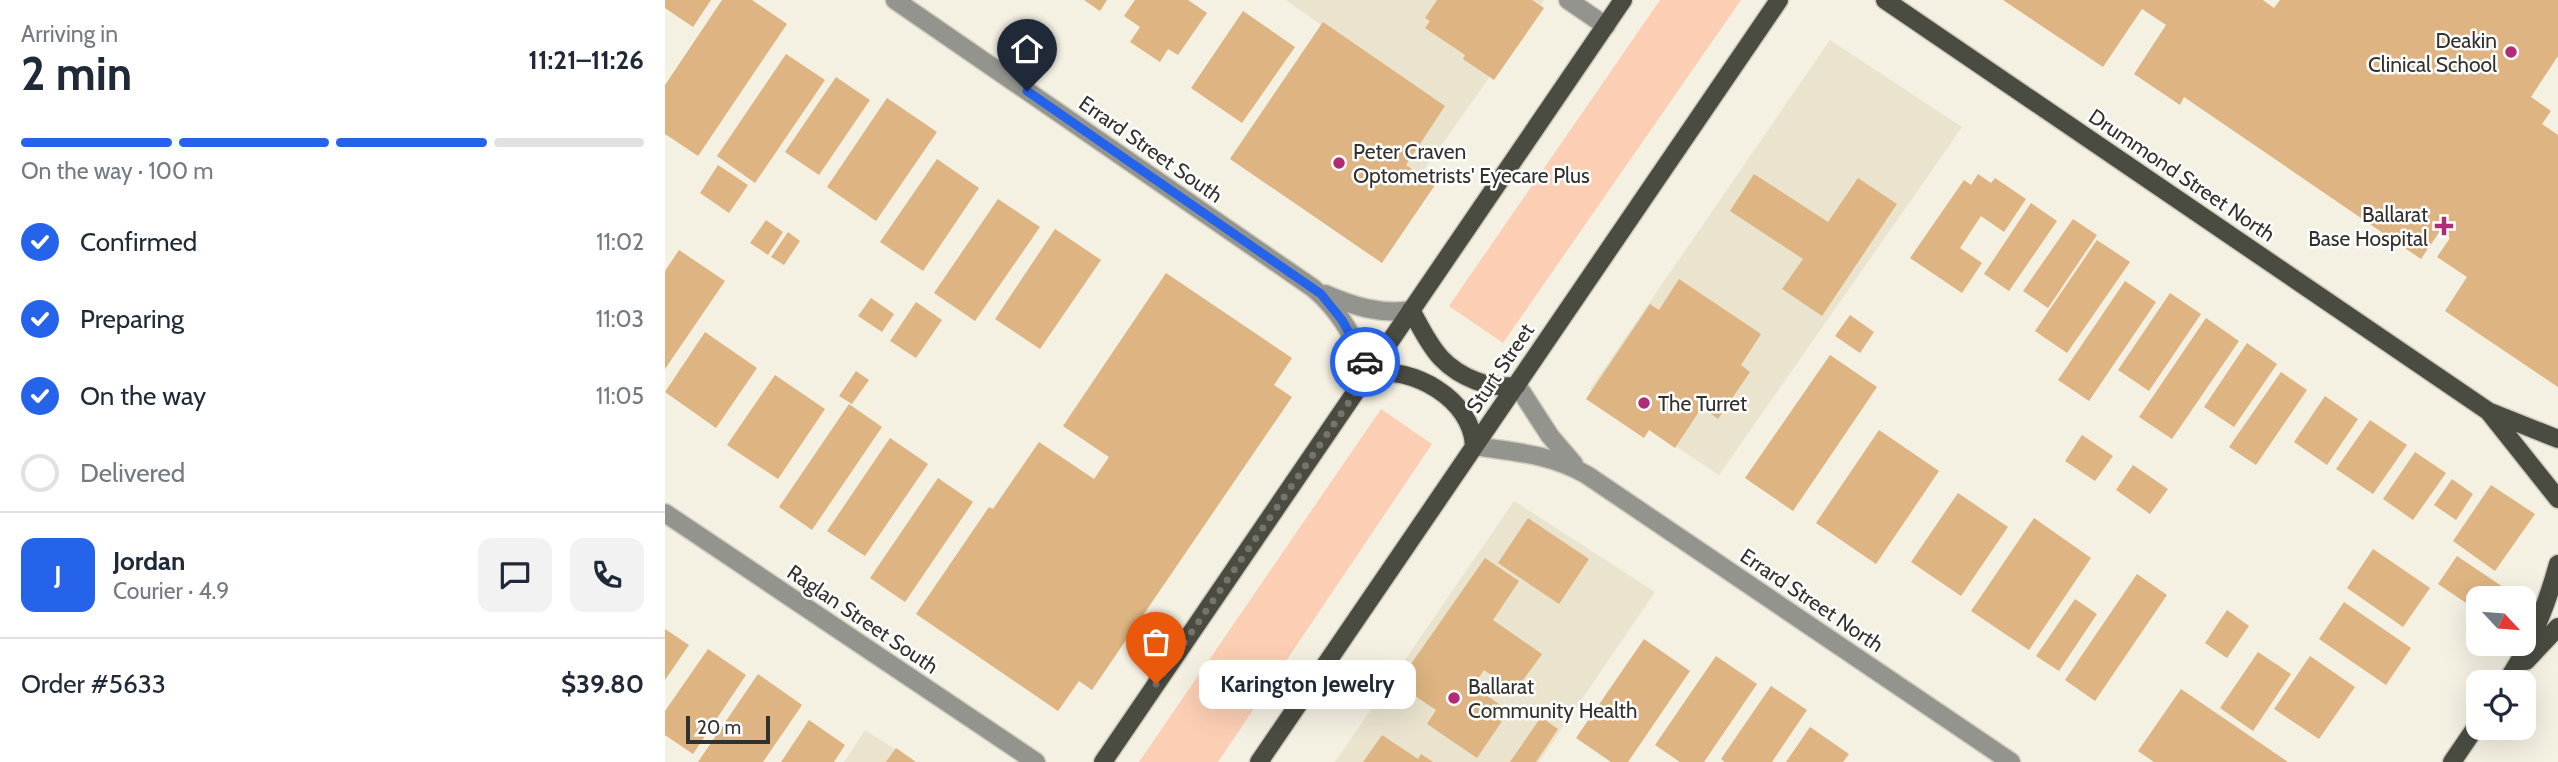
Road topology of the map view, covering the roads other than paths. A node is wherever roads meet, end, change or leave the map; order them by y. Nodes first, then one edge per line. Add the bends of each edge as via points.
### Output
1 (895, 0) edge
2 (1568, 0) edge
3 (1623, 0) edge
4 (1779, 0) edge
5 (1885, 0) edge
6 (1606, 26) junction
7 (1313, 288) junction
8 (1411, 310) junction
9 (1369, 373) junction
10 (1517, 385) junction
11 (2488, 411) junction
12 (2558, 439) edge
13 (1475, 446) junction
14 (1587, 475) junction
15 (2558, 499) edge
16 (665, 513) edge
17 (2558, 564) edge
18 (2558, 627) edge
19 (2513, 670) edge
20 (2517, 670) edge
21 (2467, 740) edge
22 (1036, 762) edge
23 (1103, 762) edge
24 (1259, 762) edge
25 (2011, 762) edge
26 (2452, 762) edge

1 - 7 street, Errard Street South
2 - 6 street
3 - 6 main road
4 - 10 main road, Sturt Street
5 - 11 main road, Drummond Street North
6 - 8 main road
7 - 8 street, Errard Street South via 1364,309
7 - 9 street, Errard Street South via 1342,320
8 - 9 main road
8 - 10 main road via 1446,363 1487,385
9 - 13 main road via 1411,376 1438,392 1465,416
9 - 23 main road
10 - 13 main road, Sturt Street
10 - 14 street, Errard Street North via 1566,457
11 - 12 main road, Drummond Street North
11 - 15 main road, Drummond Street North
13 - 14 street, Errard Street North via 1549,457
13 - 24 main road, Sturt Street
14 - 25 street, Errard Street North
16 - 22 street, Raglan Street South
17 - 19 main road via 2550,592
18 - 20 main road
21 - 26 main road

